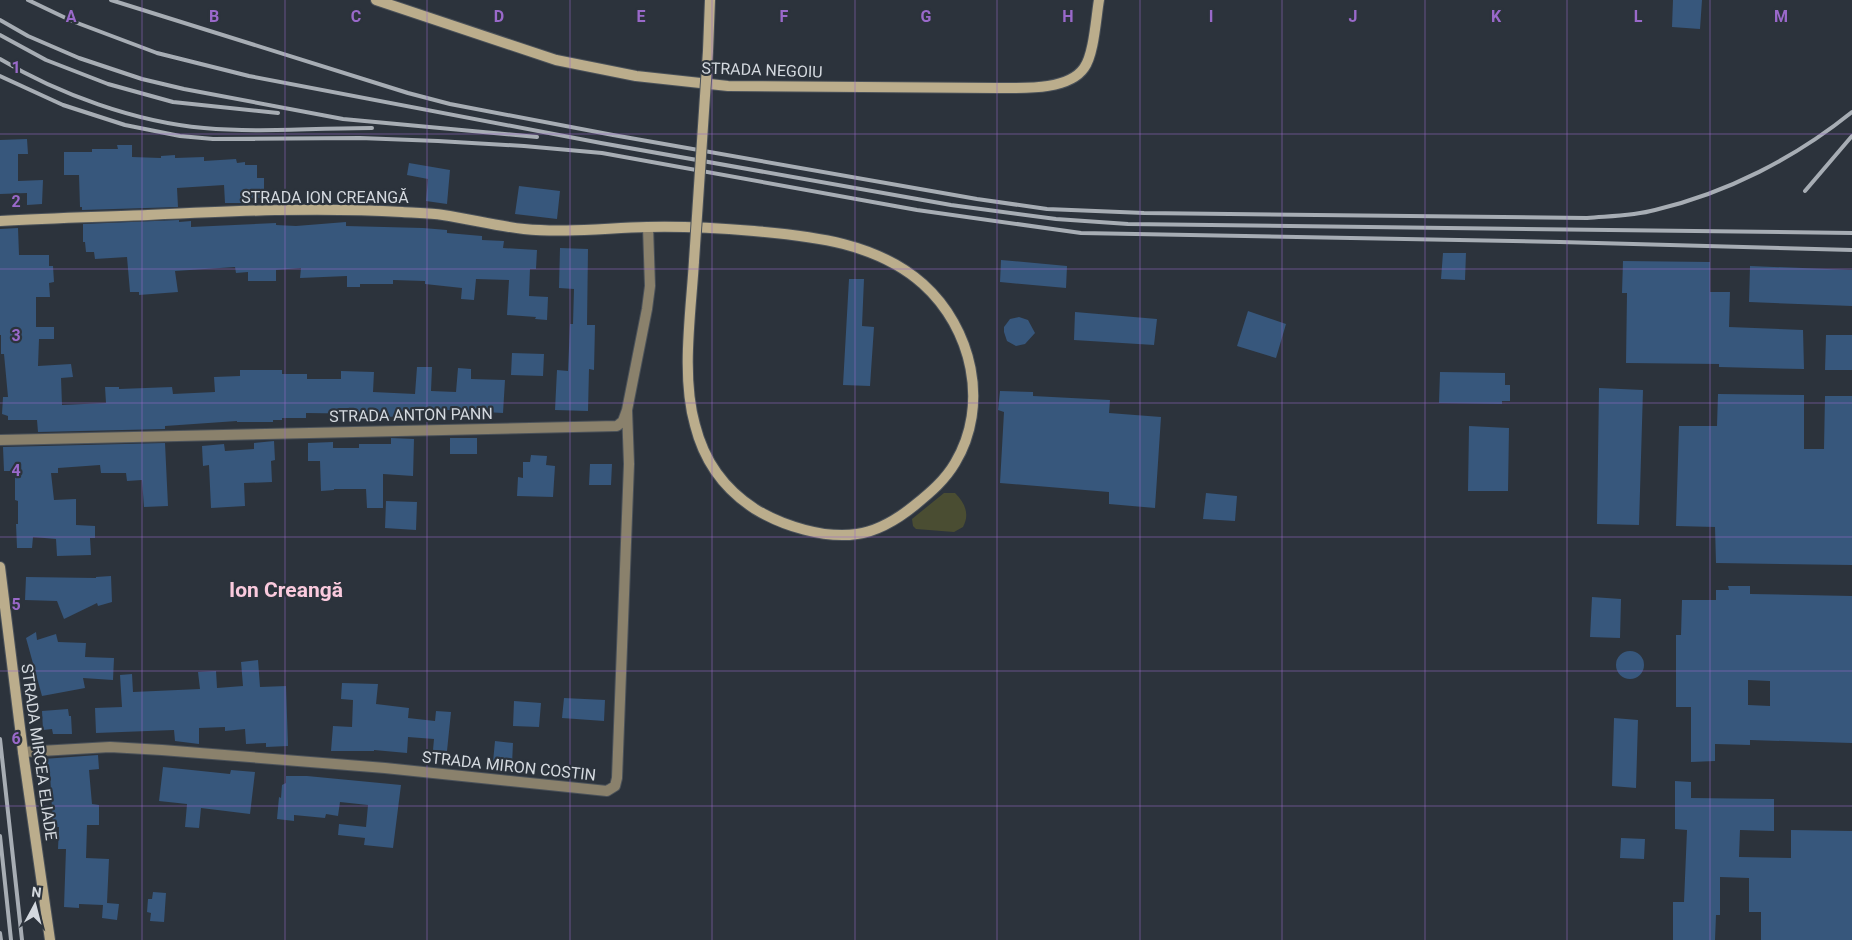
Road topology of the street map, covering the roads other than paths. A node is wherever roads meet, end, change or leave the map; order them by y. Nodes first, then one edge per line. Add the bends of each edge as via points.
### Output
1 (376, 0) edge
2 (710, 0) edge
3 (1099, 0) edge
4 (0, 220) edge
5 (648, 226) junction
6 (626, 410) junction
7 (0, 440) edge
8 (0, 568) edge
9 (23, 752) junction
10 (50, 940) edge

1 - 3 main road, STRADA NEGOIU via 530,52 579,66 636,76 728,86 1034,88 1074,77 1084,68 1090,54
2 - 5 main road, STRADA ION CREANGĂ, bridge via 708,51 694,261 688,368 694,424 708,458 729,489 767,516 811,531 848,535 862,534 893,520 941,482 960,454 968,430 973,374 956,326 919,280 883,258 834,242 728,228
4 - 5 main road, STRADA ION CREANGĂ via 336,210 440,215 525,229
5 - 6 street, STRADA ANTON PANN via 650,286
6 - 7 street, STRADA ANTON PANN via 618,426 602,427
6 - 9 street, STRADA MIRON COSTIN via 628,464 617,778 615,786 607,791 385,768 162,750 110,747
8 - 9 main road, STRADA MIRCEA ELIADE
9 - 10 main road, STRADA MIRCEA ELIADE

